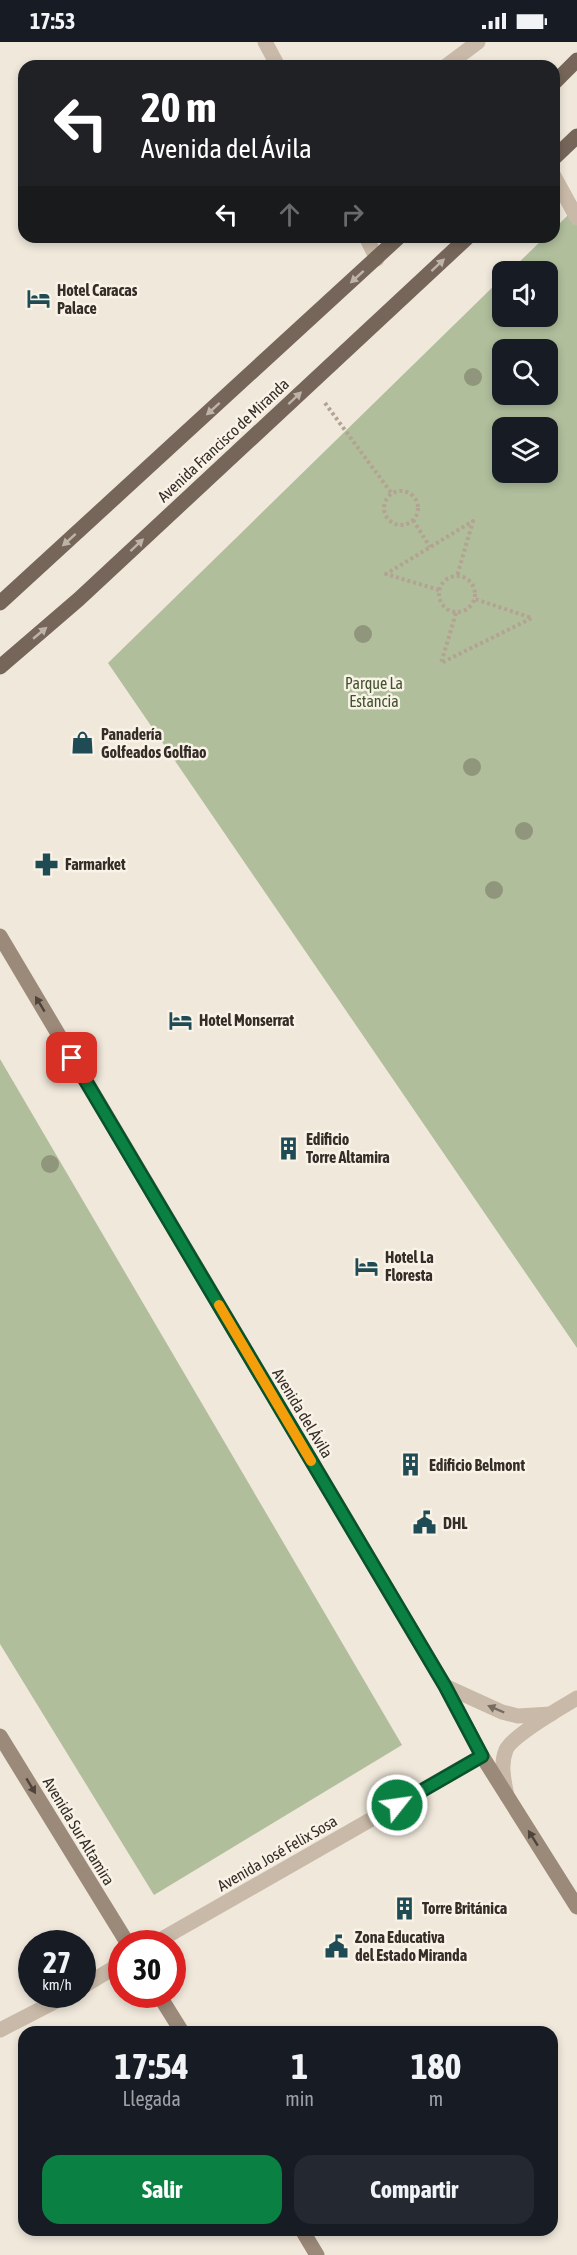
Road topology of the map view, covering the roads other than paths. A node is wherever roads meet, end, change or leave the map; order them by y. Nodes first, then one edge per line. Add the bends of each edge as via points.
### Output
1 (265, 42) edge
2 (478, 42) edge
3 (275, 60) edge
4 (454, 60) edge
5 (577, 60) edge
6 (560, 77) edge
7 (577, 136) edge
8 (560, 152) edge
9 (560, 187) edge
10 (577, 218) edge
11 (369, 243) edge
12 (393, 243) edge
13 (462, 243) edge
14 (377, 259) junction
15 (0, 603) edge
16 (0, 667) edge
17 (0, 936) edge
18 (445, 1686) junction
19 (577, 1698) edge
20 (550, 1714) junction
21 (0, 1736) edge
22 (482, 1756) junction
23 (507, 1796) junction
24 (577, 1906) edge
25 (119, 1930) edge
26 (178, 1930) edge
27 (43, 2008) edge
28 (167, 2008) edge
29 (178, 2026) edge
30 (0, 2030) edge
31 (306, 2236) edge
32 (317, 2255) edge

1 - 3 street
2 - 4 street
5 - 6 main road
7 - 8 main road
9 - 10 street
11 - 14 street
12 - 14 main road, Avenida Francisco de Miranda
16 -> 13 main road, Avenida Francisco de Miranda via 79,599
14 -> 15 main road, Avenida Francisco de Miranda
18 -> 17 main road, Avenida del Ávila
20 -> 18 street via 518,1716 502,1712
18 - 22 main road, Avenida del Ávila
19 - 20 street
20 - 23 street via 507,1747 503,1778
21 -> 25 main road, Avenida Sur Altamira
22 - 23 main road, Avenida del Ávila
22 - 26 street, Avenida José Felix Sosa
24 -> 23 main road, Avenida del Ávila
27 - 30 street
28 - 29 main road
31 - 32 main road

